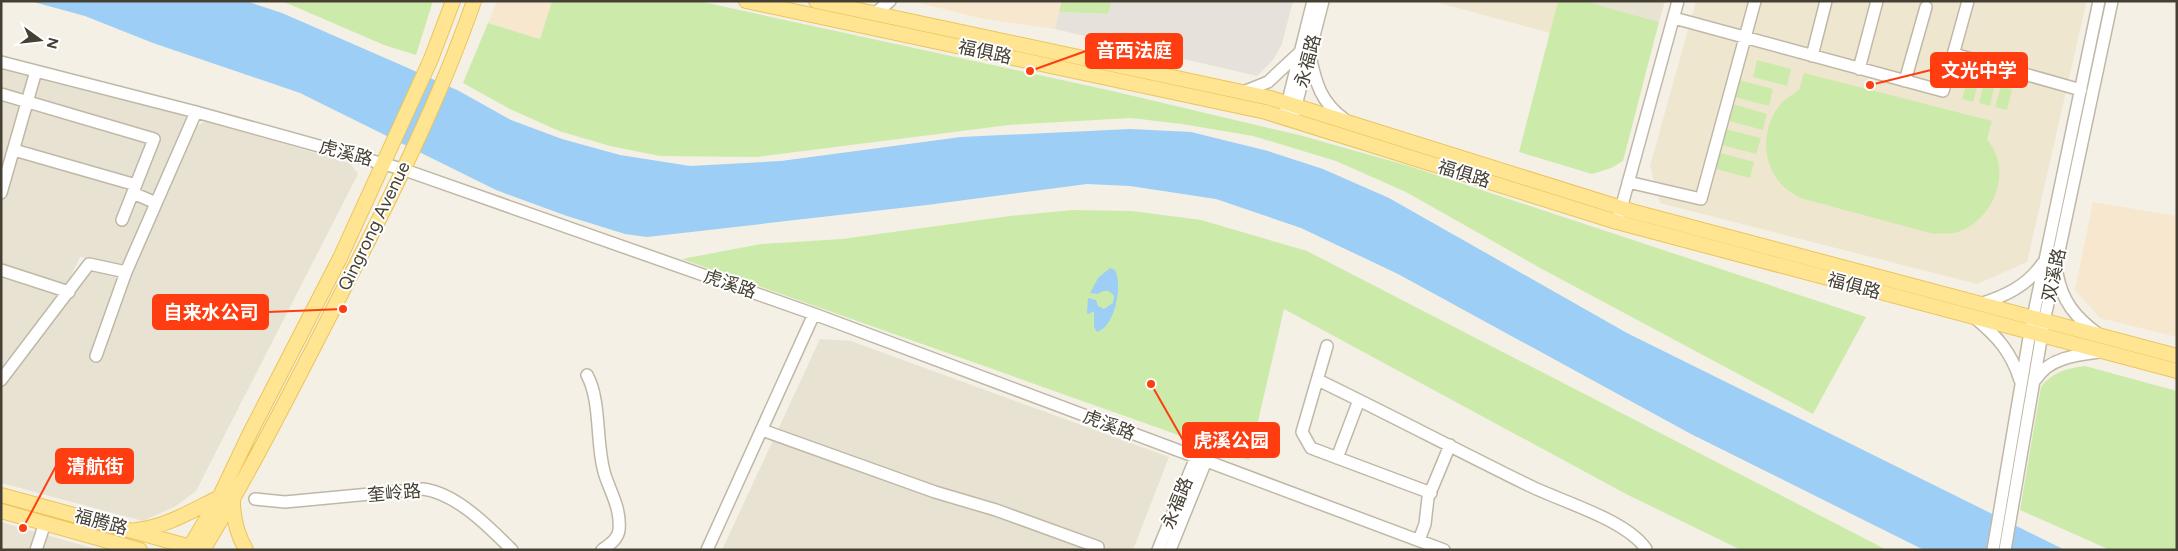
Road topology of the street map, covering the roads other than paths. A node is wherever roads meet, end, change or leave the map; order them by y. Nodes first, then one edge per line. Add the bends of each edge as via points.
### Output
1 (746, 1) edge
2 (816, 1) edge
3 (890, 1) edge
4 (1313, 1) edge
5 (1323, 1) edge
6 (1678, 1) edge
7 (1755, 1) edge
8 (1826, 1) edge
9 (1877, 1) edge
10 (1968, 1) edge
11 (2099, 1) edge
12 (2112, 1) edge
13 (452, 2) edge
14 (765, 3) edge
15 (474, 4) edge
16 (1926, 8) dead end
17 (874, 14) junction
18 (1674, 18) junction
19 (1745, 38) junction
20 (1305, 52) junction
21 (1954, 54) junction
22 (1812, 56) junction
23 (1, 62) edge
24 (1859, 68) junction
25 (36, 70) junction
26 (1905, 81) junction
27 (2081, 90) junction
28 (1242, 92) junction
29 (1, 94) edge
30 (28, 102) junction
31 (196, 112) junction
32 (1290, 112) junction
33 (1350, 123) junction
34 (9, 152) edge
35 (384, 164) junction
36 (402, 169) junction
37 (1628, 182) junction
38 (134, 189) junction
39 (1, 193) edge
40 (156, 203) junction
41 (1621, 208) junction
42 (122, 220) dead end
43 (1617, 222) junction
44 (2051, 262) junction
45 (1, 270) edge
46 (126, 272) junction
47 (69, 292) junction
48 (1976, 311) junction
49 (814, 314) junction
50 (2037, 327) junction
51 (1327, 346) dead end
52 (2104, 346) junction
53 (96, 356) dead end
54 (2177, 356) edge
55 (2177, 371) edge
56 (587, 375) dead end
57 (1, 380) edge
58 (1318, 380) junction
59 (2021, 383) junction
60 (2034, 383) junction
61 (1358, 400) junction
62 (762, 430) junction
63 (1450, 445) junction
64 (1337, 458) junction
65 (1201, 459) junction
66 (1431, 493) junction
67 (1, 495) edge
68 (227, 498) junction
69 (255, 499) dead end
70 (2007, 506) junction
71 (1, 511) edge
72 (45, 523) junction
73 (129, 530) junction
74 (1419, 540) junction
75 (1098, 547) dead end
76 (125, 548) edge
77 (196, 549) edge
78 (36, 550) edge
79 (140, 550) edge
80 (246, 550) edge
81 (512, 550) edge
82 (602, 550) edge
83 (707, 550) edge
84 (1158, 550) edge
85 (1170, 550) edge
86 (1444, 550) edge
87 (1646, 550) edge
88 (1993, 550) edge
89 (2005, 550) edge

1 - 14 main road, 福俱路
2 - 17 main road, 福俱路
3 - 17 street
4 - 20 street, 永福路
5 - 20 street, 永福路
6 - 18 street
7 - 19 street
8 - 22 street
9 - 24 street
10 - 21 street
11 - 27 street, 双溪路
12 - 44 street, 双溪路
13 - 35 main road, Qingrong Avenue via 431,59
14 - 32 main road, 福俱路 via 1266,112
15 - 36 main road, Qingrong Avenue via 450,67
16 - 26 street
17 - 28 main road, 福俱路
18 - 19 street
18 - 37 street
19 - 22 street
19 - 37 street via 1701,198
20 - 28 street via 1268,82
20 - 32 street, 永福路
20 - 33 street via 1324,98 1331,109
21 - 26 street via 1943,91
21 - 27 street
22 - 24 street
23 - 25 street, 虎溪路
24 - 26 street
25 - 30 street
25 - 31 street, 虎溪路
27 - 44 street, 双溪路
28 - 32 main road, 福俱路
29 - 30 street
30 - 34 street
30 - 38 street via 154,139
31 - 35 street, 虎溪路
31 - 40 street
32 - 33 main road, 福俱路
32 - 43 main road, 福俱路
33 - 41 main road, 福俱路
34 - 38 street
34 - 39 street
35 - 36 street, 虎溪路
35 - 68 main road, Qingrong Avenue via 340,258 249,435
36 - 49 street, 虎溪路
36 - 68 main road, Qingrong Avenue via 352,273
37 - 41 street
38 - 40 street
38 - 42 street
40 - 46 street
41 - 43 street
41 - 48 main road, 福俱路
43 - 48 main road, 福俱路
44 - 48 street via 2021,286
44 - 50 street, 双溪路
44 - 52 street via 2070,308
45 - 47 street
46 - 47 street via 89,264
46 - 53 street
47 - 57 street
48 - 50 main road, 福俱路
48 - 59 street via 2014,361
49 - 62 street
49 - 65 street, 虎溪路
50 - 52 main road, 福俱路
50 - 59 street, 双溪路
50 - 60 street, 双溪路
51 - 58 street
52 - 54 main road, 福俱路
52 - 55 main road, 福俱路
52 - 60 street via 2059,360 2041,371
56 - 82 street via 606,477 618,507 616,538
58 - 61 street
58 - 64 street via 1302,432 1311,448
59 - 70 street, 双溪路
60 - 70 street, 双溪路
61 - 63 street
61 - 64 street
62 - 75 street
62 - 83 street
63 - 66 street
63 - 87 street via 1528,486 1615,524 1640,540
64 - 66 street
65 - 74 street, 虎溪路
65 - 84 street, 永福路
65 - 85 street, 永福路
66 - 74 street
67 - 73 main road, 福腾路
68 - 73 main road via 150,529
68 - 77 main road, Qingrong Avenue
68 - 80 main road via 238,536
69 - 81 street, 奎岭路 via 285,502 424,488 480,518
70 - 88 street, 双溪路
70 - 89 street, 双溪路
71 - 72 main road, 福腾路
72 - 76 main road, 福腾路
72 - 78 street
73 - 77 main road, 福腾路
74 - 86 street, 虎溪路
76 - 79 main road, 福腾路

